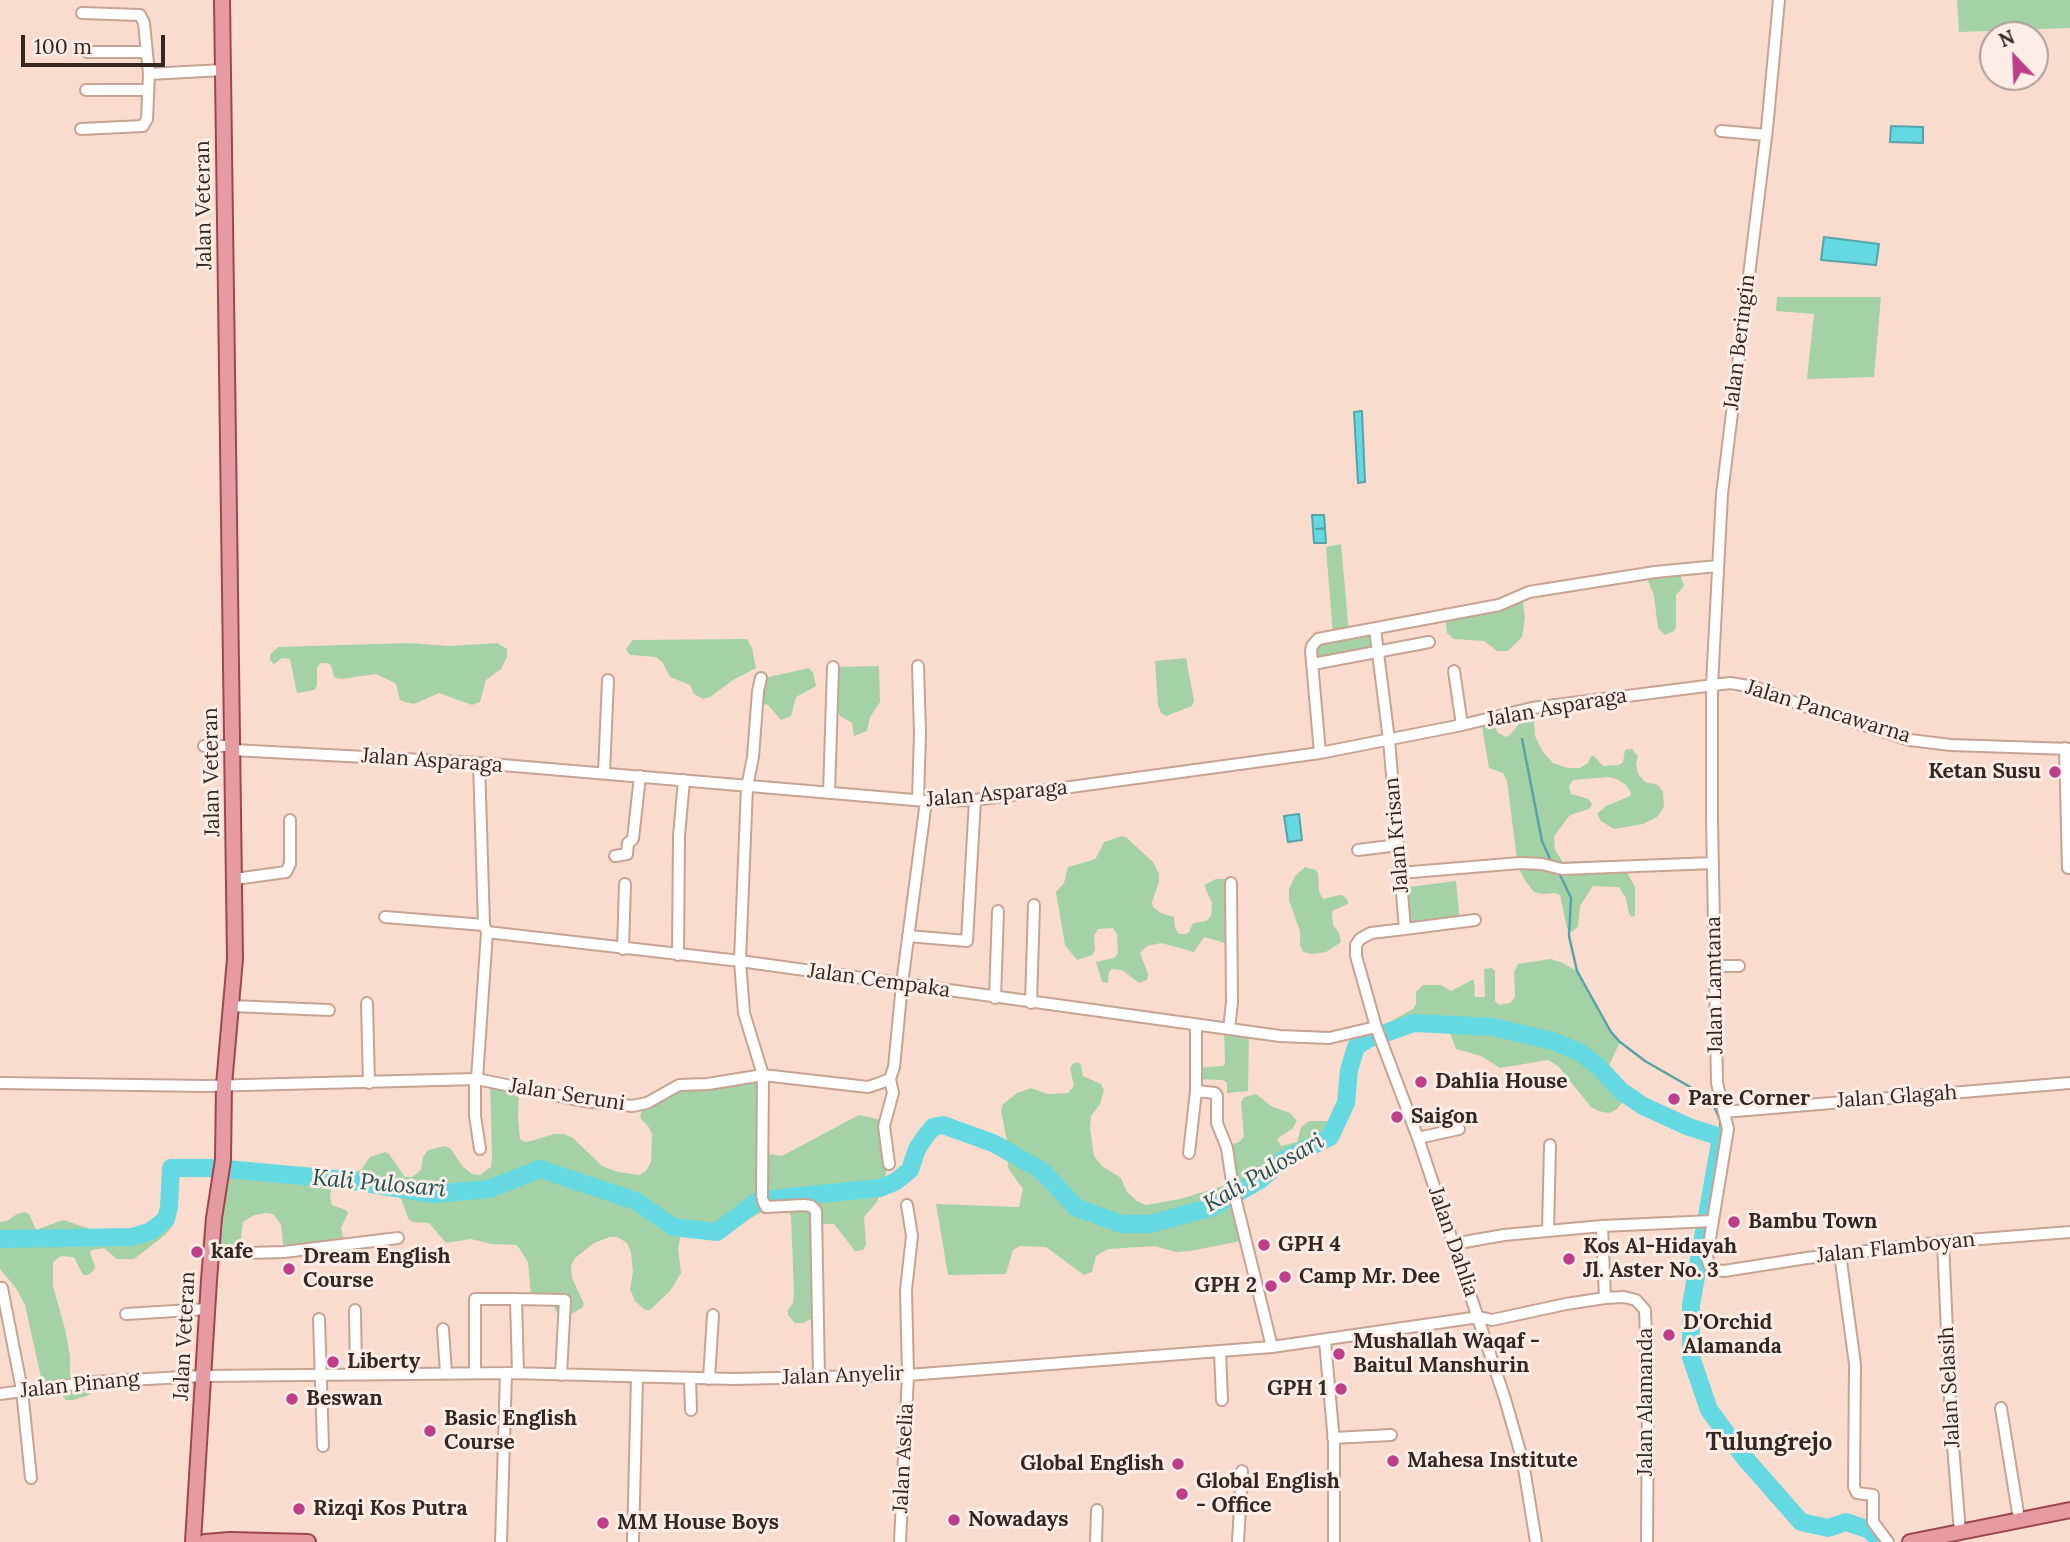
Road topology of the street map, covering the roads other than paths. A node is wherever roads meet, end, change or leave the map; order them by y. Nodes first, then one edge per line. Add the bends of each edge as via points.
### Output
1 (222, 0) edge
2 (1779, 0) edge
3 (82, 13) dead end
4 (86, 52) dead end
5 (147, 52) junction
6 (223, 70) junction
7 (149, 74) junction
8 (86, 90) dead end
9 (148, 90) junction
10 (81, 129) dead end
11 (1721, 131) dead end
12 (1766, 135) junction
13 (1718, 566) junction
14 (1375, 629) junction
15 (1429, 642) dead end
16 (1377, 652) junction
17 (1313, 664) junction
18 (918, 666) dead end
19 (833, 667) dead end
20 (1454, 671) dead end
21 (761, 678) dead end
22 (608, 680) dead end
23 (1713, 685) junction
24 (1462, 726) junction
25 (1389, 740) junction
26 (204, 746) dead end
27 (232, 748) junction
28 (2067, 748) edge
29 (1320, 753) junction
30 (479, 763) junction
31 (604, 773) junction
32 (640, 776) junction
33 (684, 780) junction
34 (747, 787) junction
35 (829, 793) junction
36 (975, 800) junction
37 (922, 801) junction
38 (290, 820) dead end
39 (1398, 845) junction
40 (1358, 850) dead end
41 (615, 856) dead end
42 (1713, 863) junction
43 (2068, 868) dead end
44 (1400, 873) junction
45 (235, 878) junction
46 (1231, 883) dead end
47 (625, 884) dead end
48 (1034, 905) dead end
49 (998, 911) dead end
50 (385, 917) dead end
51 (1475, 920) dead end
52 (485, 928) junction
53 (1405, 929) junction
54 (908, 936) junction
55 (623, 949) junction
56 (678, 955) junction
57 (740, 961) junction
58 (1715, 966) junction
59 (1739, 966) dead end
60 (902, 984) junction
61 (995, 998) junction
62 (367, 1003) dead end
63 (1031, 1003) junction
64 (231, 1006) junction
65 (329, 1010) dead end
66 (1196, 1025) junction
67 (1229, 1029) junction
68 (1379, 1034) junction
69 (763, 1075) junction
70 (476, 1079) junction
71 (890, 1079) junction
72 (0, 1083) edge
73 (369, 1083) junction
74 (2070, 1083) edge
75 (225, 1085) junction
76 (1196, 1091) junction
77 (1724, 1112) junction
78 (1459, 1129) dead end
79 (1418, 1138) junction
80 (1550, 1145) dead end
81 (480, 1149) dead end
82 (1189, 1153) dead end
83 (889, 1164) dead end
84 (907, 1205) dead end
85 (1712, 1221) junction
86 (1602, 1226) junction
87 (1548, 1231) junction
88 (2070, 1231) edge
89 (398, 1238) dead end
90 (1943, 1242) junction
91 (1453, 1244) junction
92 (211, 1254) junction
93 (1840, 1254) junction
94 (1724, 1271) joint
95 (2, 1287) dead end
96 (1605, 1298) junction
97 (516, 1299) junction
98 (207, 1308) junction
99 (355, 1310) dead end
100 (126, 1314) dead end
101 (713, 1315) dead end
102 (1479, 1317) junction
103 (319, 1319) dead end
104 (443, 1329) dead end
105 (1325, 1341) junction
106 (1272, 1347) junction
107 (1220, 1351) junction
108 (446, 1373) junction
109 (475, 1373) junction
110 (506, 1373) junction
111 (519, 1373) junction
112 (321, 1374) junction
113 (356, 1374) junction
114 (561, 1374) junction
115 (908, 1375) junction
116 (203, 1376) junction
117 (637, 1377) junction
118 (819, 1377) junction
119 (690, 1378) junction
120 (709, 1379) junction
121 (22, 1390) junction
122 (0, 1394) edge
123 (1222, 1400) dead end
124 (2001, 1408) dead end
125 (691, 1410) dead end
126 (1391, 1435) dead end
127 (1333, 1438) junction
128 (323, 1446) dead end
129 (1242, 1471) dead end
130 (32, 1478) dead end
131 (1097, 1510) dead end
132 (2070, 1510) edge
133 (2019, 1520) junction
134 (1960, 1532) junction
135 (193, 1542) edge
136 (205, 1542) edge
137 (308, 1542) edge
138 (501, 1542) edge
139 (633, 1542) edge
140 (900, 1542) edge
141 (1096, 1542) edge
142 (1238, 1542) edge
143 (1334, 1542) edge
144 (1536, 1542) edge
145 (1647, 1542) edge
146 (1888, 1542) edge
147 (1910, 1542) edge

1 - 6 main road, Jalan Veteran
2 - 12 street, Jalan Beringin
3 - 5 street via 140,15
4 - 5 street
5 - 7 street
6 - 7 street
6 - 27 main road, Jalan Veteran
7 - 9 street
8 - 9 street
9 - 10 street via 147,119 140,128
11 - 12 street
12 - 13 street, Jalan Beringin via 1722,495
13 - 14 street via 1528,592 1499,605
13 - 23 street, Jalan Beringin
14 - 16 street, Jalan Krisan
14 - 17 street via 1318,639 1312,646
15 - 16 street
16 - 17 street
16 - 25 street, Jalan Krisan
17 - 29 street
18 - 37 street
19 - 35 street
20 - 24 street
21 - 34 street
22 - 31 street
23 - 24 street, Jalan Asparaga via 1532,708
23 - 28 street, Jalan Pancawarna via 1755,687 1910,740
23 - 42 street, Jalan Lamtana
24 - 25 street, Jalan Asparaga
25 - 29 street, Jalan Asparaga
25 - 39 street, Jalan Krisan
26 - 27 street, Jalan Asparaga
27 - 30 street, Jalan Asparaga
27 - 45 main road, Jalan Veteran
28 - 43 street
29 - 36 street, Jalan Asparaga
30 - 31 street, Jalan Asparaga
30 - 52 street
31 - 32 street, Jalan Asparaga
32 - 33 street, Jalan Asparaga
32 - 41 street via 632,839 626,855
33 - 34 street, Jalan Asparaga
33 - 56 street
34 - 35 street, Jalan Asparaga
34 - 57 street
35 - 37 street, Jalan Asparaga
36 - 37 street, Jalan Asparaga
36 - 54 street via 967,941
37 - 54 street
38 - 45 street via 286,872
39 - 40 street
39 - 44 street, Jalan Krisan
42 - 44 street via 1556,868 1520,863
42 - 58 street, Jalan Lamtana
44 - 53 street, Jalan Krisan
45 - 64 main road, Jalan Veteran
46 - 67 street
47 - 55 street
48 - 63 street
49 - 61 street
50 - 52 street, Jalan Cempaka
51 - 53 street
52 - 55 street, Jalan Cempaka
52 - 70 street
53 - 68 street via 1371,933 1356,945
54 - 60 street
55 - 56 street, Jalan Cempaka
56 - 57 street, Jalan Cempaka
57 - 60 street, Jalan Cempaka
57 - 69 street via 744,1013
58 - 59 street
58 - 77 street, Jalan Lamtana via 1717,1083
60 - 61 street, Jalan Cempaka
60 - 71 street
61 - 63 street, Jalan Cempaka
62 - 73 street
63 - 66 street, Jalan Cempaka
64 - 65 street
64 - 75 main road, Jalan Veteran
66 - 67 street, Jalan Cempaka
66 - 76 street
67 - 68 street, Jalan Cempaka via 1329,1038
68 - 79 street, Jalan Dahlia
69 - 70 street, Jalan Seruni via 679,1085 632,1106
69 - 71 street, Jalan Seruni via 868,1087
69 - 118 street via 762,1199 766,1208 804,1205 816,1211
70 - 73 street, Jalan Seruni
70 - 81 street
71 - 83 street via 893,1093 884,1126
72 - 75 street, Jalan Seruni
73 - 75 street, Jalan Seruni
74 - 77 street, Jalan Glagah
75 - 92 main road, Jalan Veteran via 222,1168
76 - 82 street
76 - 106 street via 1217,1096 1217,1123 1227,1148
77 - 85 street, Jalan Lamtana via 1728,1129
78 - 79 street
79 - 91 street, Jalan Dahlia
80 - 87 street
84 - 115 street, Jalan Aselia via 912,1236 906,1290
85 - 86 street
85 - 94 street, Jalan Lamtana via 1707,1257 1714,1270
86 - 87 street
86 - 96 street
87 - 91 street
88 - 90 street, Jalan Flamboyan
89 - 92 street via 284,1252
90 - 93 street, Jalan Flamboyan
90 - 134 street, Jalan Selasih
91 - 102 street, Jalan Dahlia
92 - 98 main road, Jalan Veteran
93 - 94 street, Jalan Flamboyan
93 - 146 street via 1855,1364 1854,1487 1857,1493 1872,1495 1872,1522
95 - 121 street
96 - 102 street, Jalan Alamanda via 1492,1320
96 - 145 street, Jalan Alamanda via 1636,1300 1645,1310
97 - 109 street via 475,1299
97 - 111 street
97 - 114 street via 565,1300
98 - 100 street
98 - 116 main road, Jalan Veteran
99 - 113 street
101 - 120 street
102 - 105 street, Jalan Anyelir
102 - 144 street, Jalan Dahlia via 1523,1462
103 - 112 street
104 - 108 street
105 - 106 street, Jalan Anyelir
105 - 127 street
106 - 107 street, Jalan Anyelir
107 - 115 street, Jalan Anyelir
107 - 123 street
108 - 109 street, Jalan Anyelir
108 - 113 street, Jalan Anyelir
109 - 110 street, Jalan Anyelir
110 - 111 street, Jalan Anyelir
110 - 138 street
111 - 114 street, Jalan Anyelir
112 - 113 street, Jalan Anyelir
112 - 116 street, Jalan Anyelir
112 - 128 street
114 - 117 street, Jalan Anyelir
115 - 118 street, Jalan Anyelir
115 - 140 street, Jalan Aselia
116 - 121 street, Jalan Pinang
116 - 135 main road, Jalan Veteran
117 - 119 street, Jalan Anyelir
117 - 139 street
118 - 120 street, Jalan Anyelir
119 - 120 street, Jalan Anyelir
119 - 125 street
121 - 122 street, Jalan Pinang
121 - 130 street
124 - 133 street
126 - 127 street
127 - 143 street
129 - 142 street
131 - 141 street
132 - 133 main road
133 - 134 main road
134 - 147 main road
136 - 137 main road

